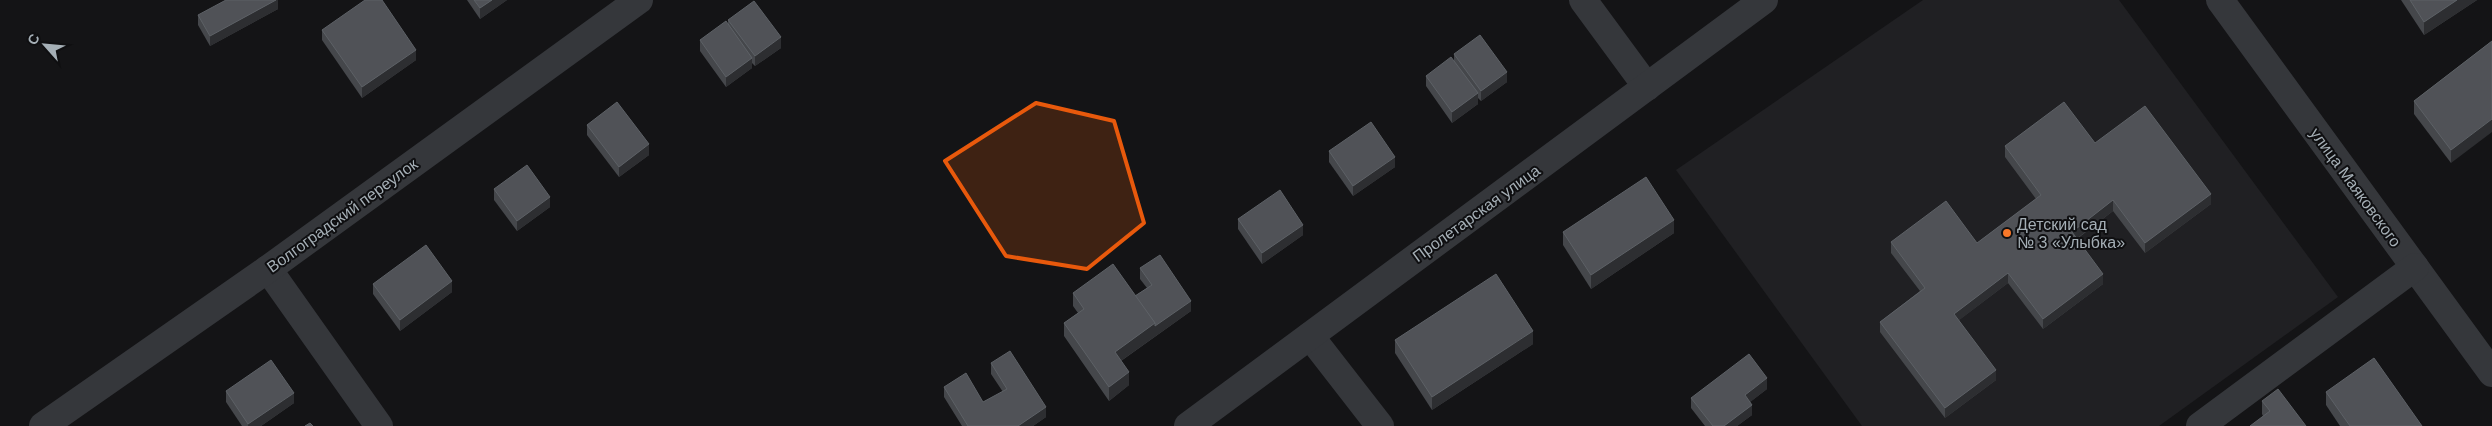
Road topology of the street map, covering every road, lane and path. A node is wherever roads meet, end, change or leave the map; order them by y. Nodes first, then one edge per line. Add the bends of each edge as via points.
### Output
1 (639, 0) edge
2 (1583, 0) edge
3 (1764, 0) edge
4 (2220, 0) edge
5 (1646, 87) junction
6 (2415, 267) junction
7 (268, 269) junction
8 (1310, 336) junction
9 (2492, 373) edge
10 (43, 426) edge
11 (379, 426) edge
12 (1188, 426) edge
13 (1380, 426) edge
14 (2200, 426) edge

1 - 7 street, Волгоградский переулок
2 - 5 street
3 - 5 street, Пролетарская улица
4 - 6 street, улица Маяковского
5 - 8 street, Пролетарская улица
6 - 9 street, улица Маяковского
6 - 14 street
7 - 10 street, Волгоградский переулок
7 - 11 street
8 - 12 street, Пролетарская улица
8 - 13 street

